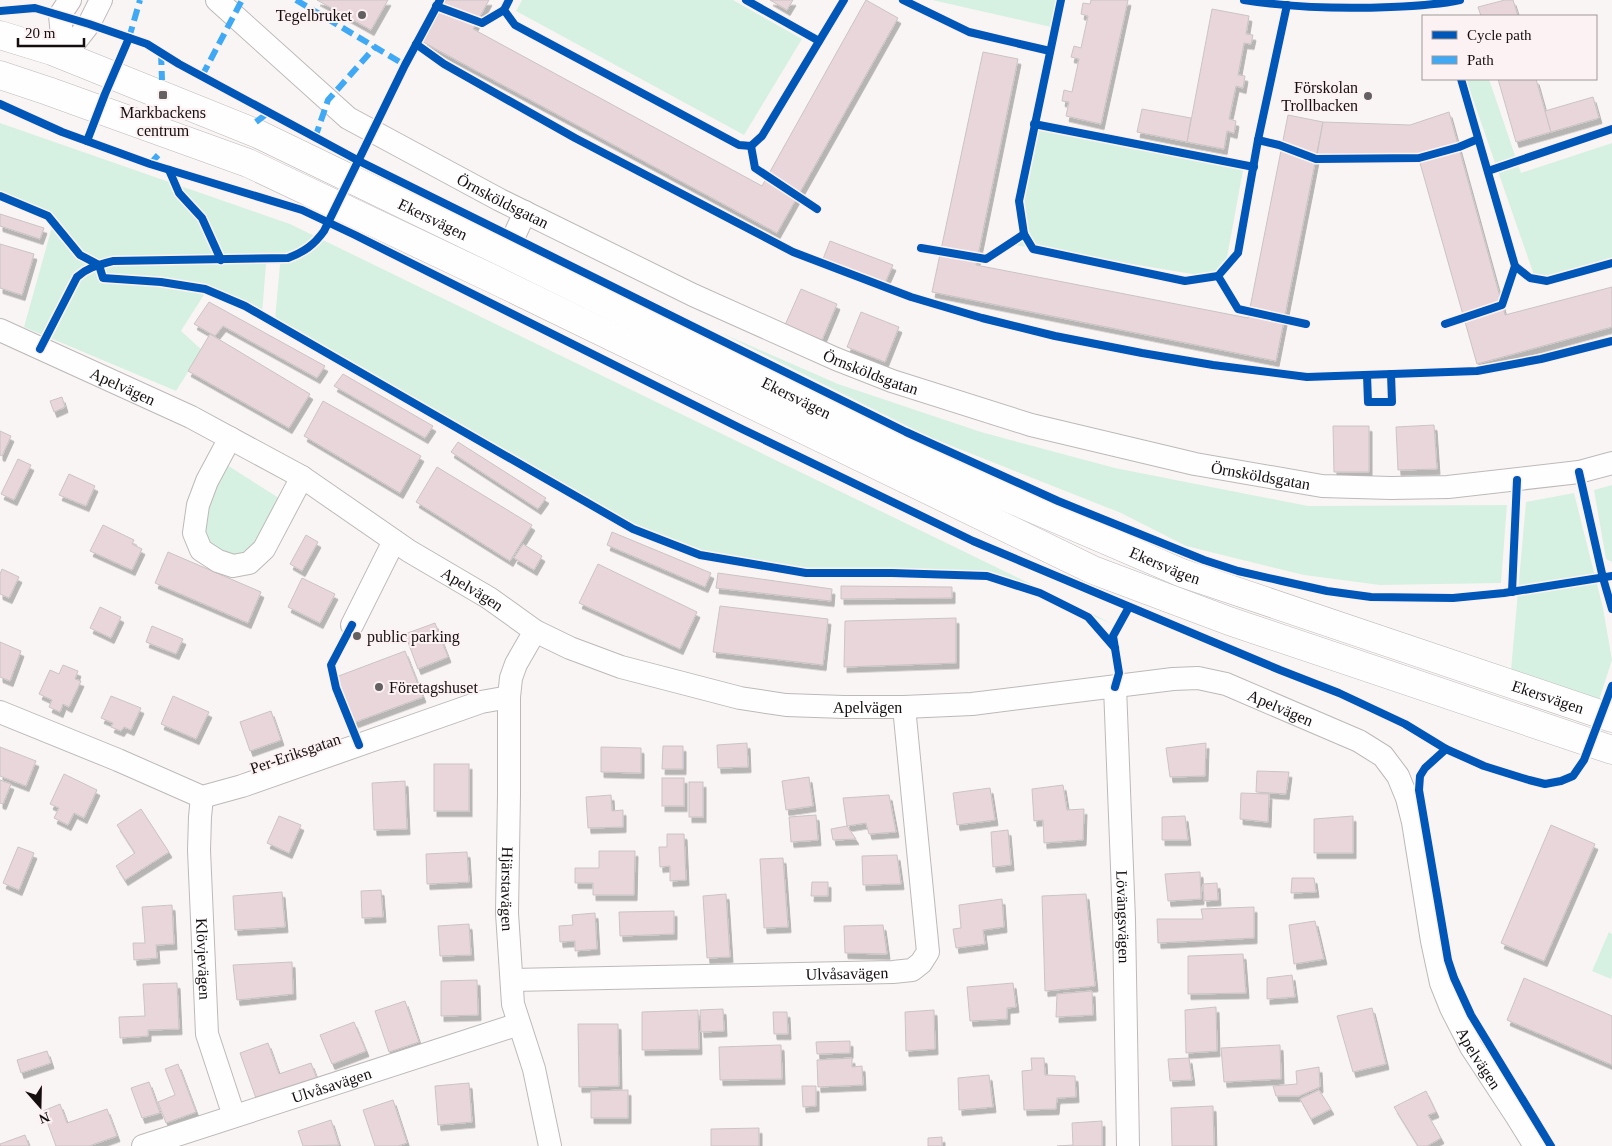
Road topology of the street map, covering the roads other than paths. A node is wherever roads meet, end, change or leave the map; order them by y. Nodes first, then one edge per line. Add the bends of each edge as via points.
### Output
1 (70, 0) edge
2 (101, 0) edge
3 (217, 0) edge
4 (0, 35) edge
5 (64, 56) junction
6 (0, 75) edge
7 (48, 91) junction
8 (525, 212) junction
9 (506, 254) junction
10 (492, 280) junction
11 (0, 330) edge
12 (230, 438) junction
13 (1612, 463) edge
14 (302, 477) junction
15 (394, 541) junction
16 (352, 625) dead end
17 (534, 631) junction
18 (1115, 687) junction
19 (509, 697) junction
20 (904, 707) junction
21 (0, 712) edge
22 (1612, 718) edge
23 (1612, 750) edge
24 (202, 798) junction
25 (512, 980) junction
26 (519, 1024) junction
27 (234, 1116) junction
28 (143, 1146) edge
29 (550, 1146) edge
30 (1128, 1146) edge
31 (1535, 1146) edge

1 - 5 street via 60,15
2 - 5 street via 89,24
3 - 8 street, Örnsköldsgatan via 348,118
4 - 5 main road, Ekersvägen
5 - 7 main road
5 - 9 main road, Ekersvägen via 258,134
6 - 7 main road, Ekersvägen
7 - 10 main road, Ekersvägen via 248,163
8 - 9 street
8 - 13 street, Örnsköldsgatan via 694,295 892,381 1031,426 1195,464 1322,486 1390,488 1448,487 1517,480 1579,472
9 - 10 main road
9 - 22 main road, Ekersvägen via 950,473 1182,573
10 - 23 main road, Ekersvägen via 1093,570 1229,621
11 - 12 street, Apelvägen
12 - 14 street, Apelvägen
12 - 14 street via 207,481 198,505 194,533 201,550 218,561 233,566 249,563 264,549
14 - 15 street, Apelvägen
15 - 16 street
15 - 17 street, Apelvägen via 489,598
17 - 19 street, Hjärstavägen via 516,664
17 - 20 street, Apelvägen via 621,667 740,698 786,705
18 - 20 street, Apelvägen via 972,704
18 - 30 street, Lövängsvägen
18 - 31 street, Apelvägen via 1198,678 1226,684 1359,741 1383,756 1398,776 1407,798 1432,941 1450,1008 1471,1047
19 - 24 street, Per-Eriksgatan via 481,702
19 - 25 street, Hjärstavägen via 507,913
20 - 25 street, Ulvåsavägen via 928,952 912,970
21 - 24 street
24 - 27 street, Klövjevägen via 200,850 207,1034
25 - 26 street, Hjärstavägen via 513,1004
26 - 27 street, Ulvåsavägen
26 - 29 street, Hjärstavägen via 534,1069
27 - 28 street, Ulvåsavägen

